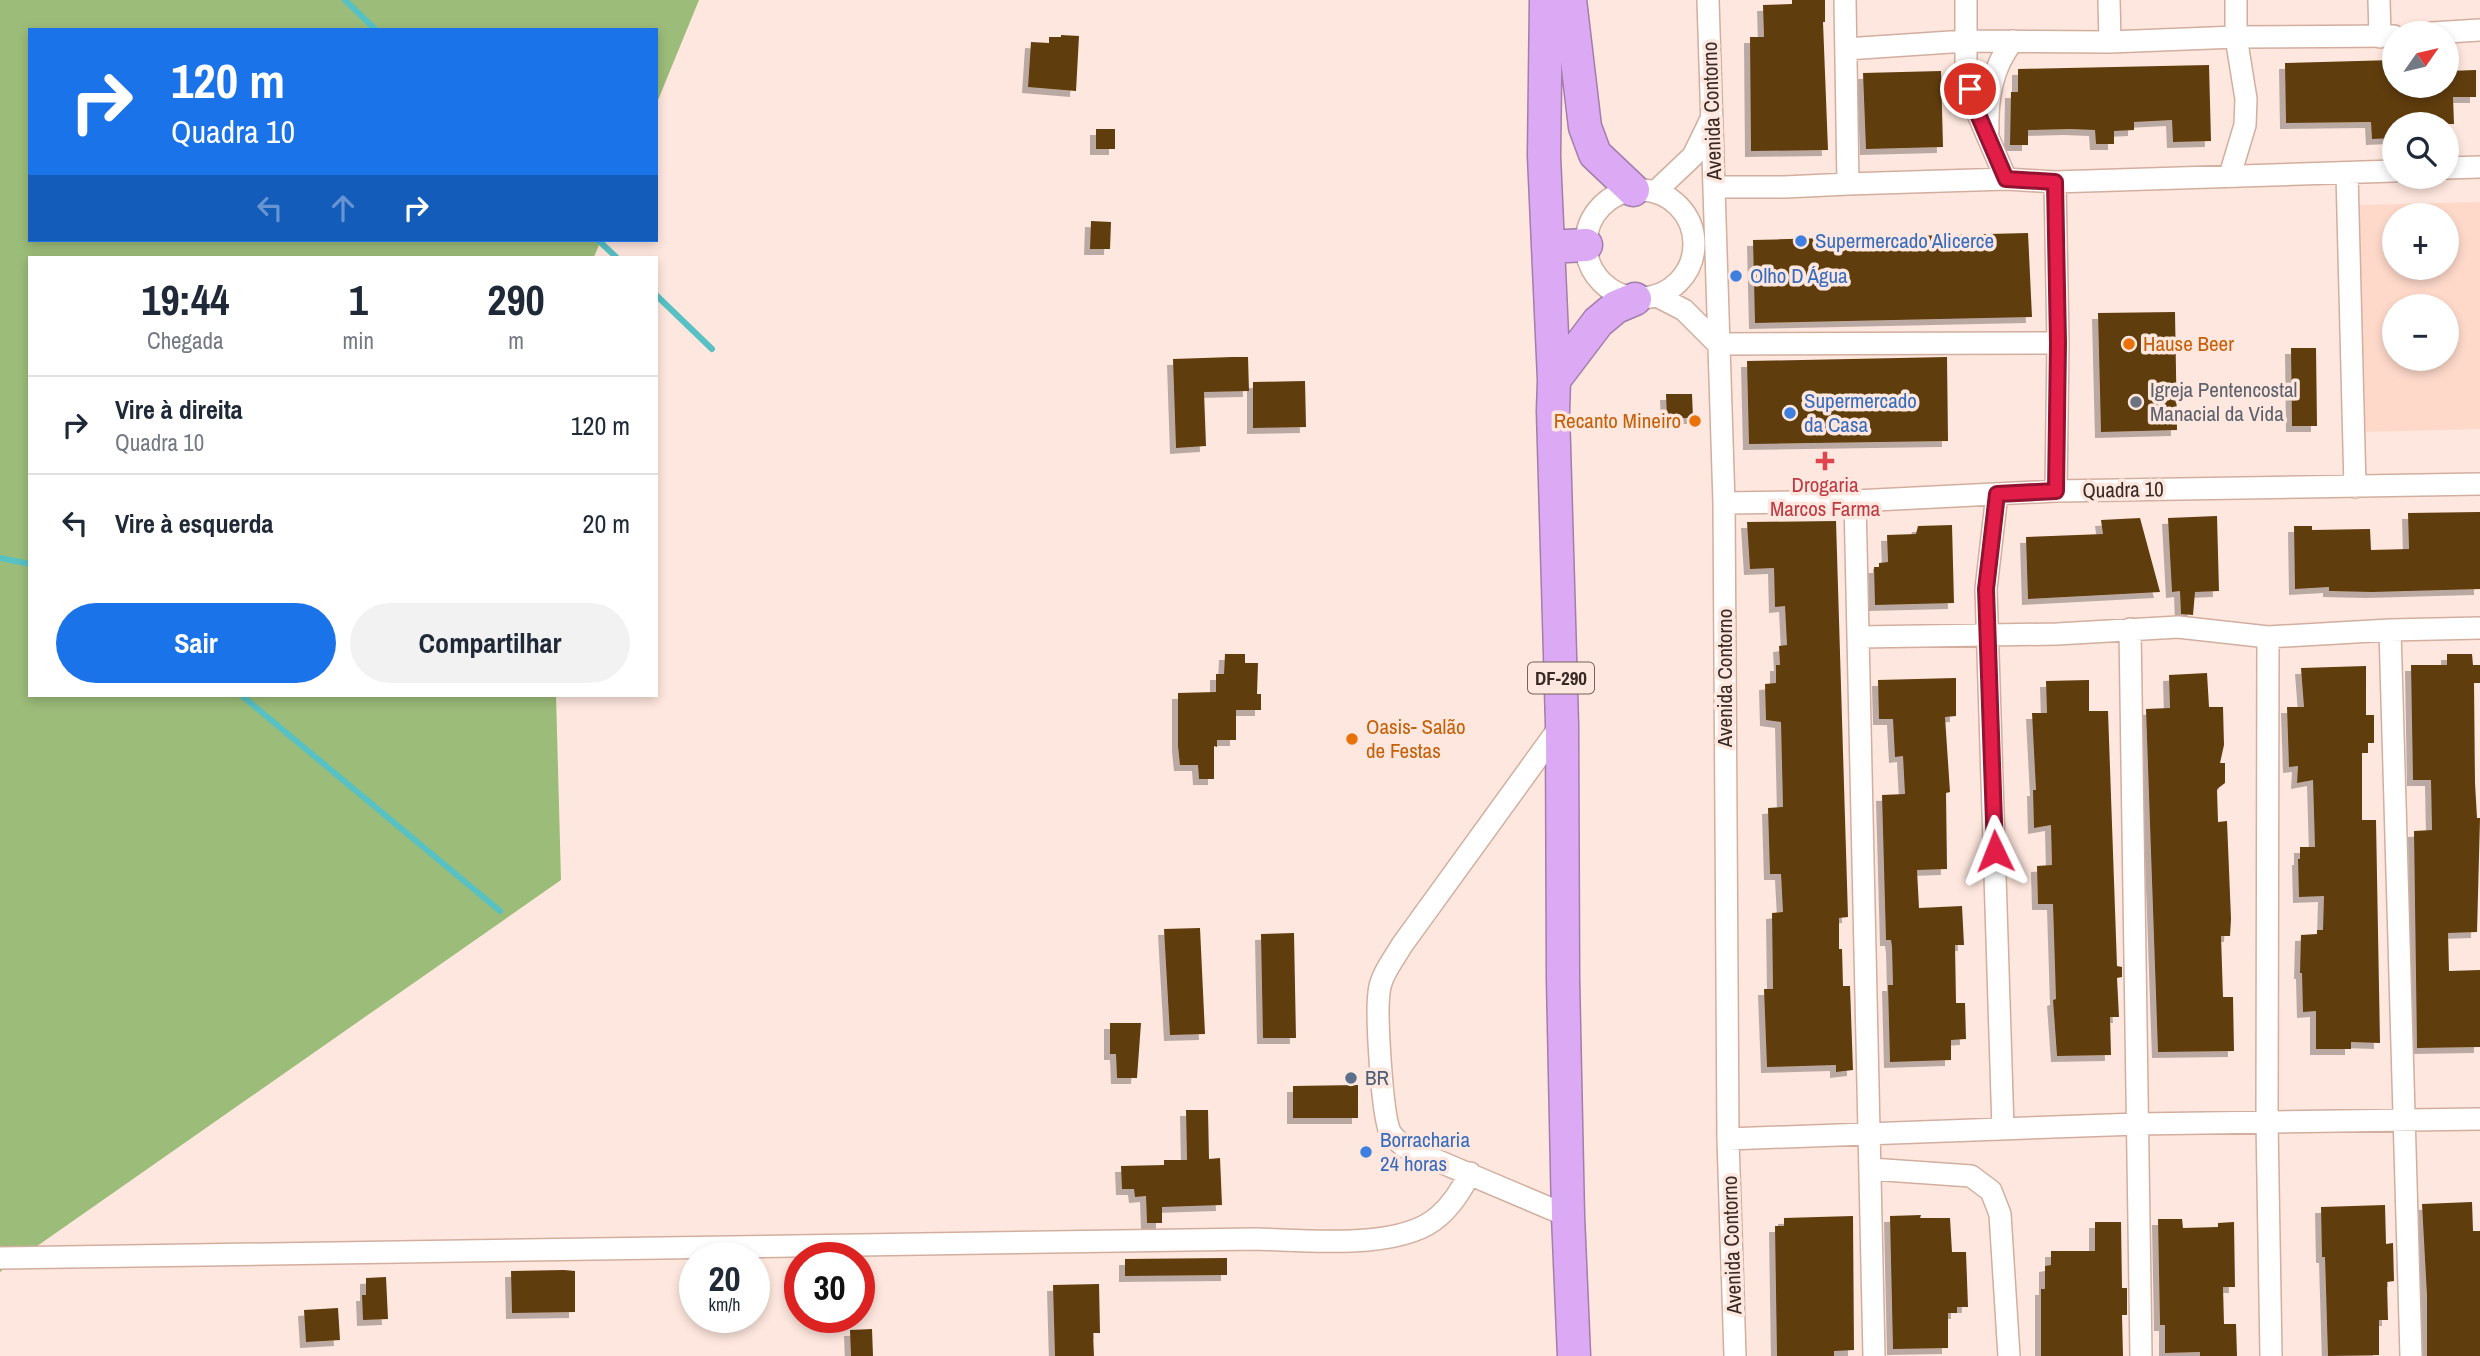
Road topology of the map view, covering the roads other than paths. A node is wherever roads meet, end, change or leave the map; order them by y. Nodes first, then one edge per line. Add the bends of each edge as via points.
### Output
1 (1546, 0) edge
2 (1570, 0) edge
3 (1708, 0) edge
4 (1845, 0) edge
5 (1966, 0) edge
6 (2109, 0) edge
7 (2236, 0) edge
8 (2379, 0) edge
9 (2384, 21) edge
10 (2480, 30) edge
11 (2459, 31) edge
12 (2382, 36) edge
13 (2236, 37) junction
14 (1966, 41) junction
15 (2013, 41) junction
16 (2110, 42) junction
17 (1846, 49) junction
18 (1712, 117) junction
19 (1989, 141) junction
20 (2480, 167) edge
21 (2459, 168) edge
22 (2382, 172) edge
23 (2347, 174) junction
24 (2230, 175) junction
25 (2006, 179) junction
26 (2055, 182) junction
27 (1848, 184) junction
28 (1714, 187) junction
29 (1644, 191) junction
30 (1694, 244) junction
31 (1586, 245) junction
32 (1716, 245) junction
33 (1548, 247) junction
34 (1646, 297) junction
35 (2058, 343) junction
36 (1718, 344) junction
37 (1554, 380) junction
38 (2480, 484) edge
39 (2355, 487) junction
40 (2056, 491) junction
41 (1997, 494) junction
42 (1855, 501) junction
43 (1724, 503) junction
44 (2480, 628) edge
45 (2130, 629) junction
46 (2390, 630) junction
47 (1988, 635) junction
48 (1859, 637) junction
49 (2268, 638) junction
50 (1562, 724) junction
51 (2480, 1119) edge
52 (2405, 1120) junction
53 (2267, 1122) junction
54 (2137, 1124) junction
55 (2003, 1129) junction
56 (1871, 1134) junction
57 (1728, 1139) junction
58 (1871, 1169) junction
59 (1470, 1173) junction
60 (1568, 1216) junction
61 (0, 1258) edge
62 (1735, 1322) junction
63 (1573, 1324) junction
64 (1574, 1356) edge
65 (1585, 1356) edge
66 (1721, 1356) edge
67 (1735, 1356) edge
68 (1874, 1356) edge
69 (2009, 1356) edge
70 (2141, 1356) edge
71 (2271, 1356) edge
72 (2412, 1356) edge

1 - 33 highway, DF-290
2 - 29 highway via 1585,127 1595,154
3 - 18 street, Avenida Contorno
4 - 17 street
5 - 14 street
6 - 16 street
7 - 13 street
8 - 9 street
10 - 11 street
12 - 13 street
13 - 16 street
13 - 24 street via 2246,99 2245,124
14 - 15 street
14 - 17 street
14 - 19 street via 1966,72
15 - 16 street
15 - 19 street via 1994,75
17 - 27 street
18 - 28 street, Avenida Contorno
18 - 29 street via 1693,156
19 - 25 street
20 - 21 street
22 - 23 street
23 - 24 street
23 - 39 street
24 - 26 street
25 - 26 street
25 - 27 street
26 - 35 street
27 - 28 street
28 - 32 street, Avenida Contorno
29 - 30 street via 1683,212
29 - 31 street via 1603,204 1590,223
30 - 32 street
30 - 34 street via 1689,266 1677,285
31 - 33 highway
31 - 34 street via 1590,267 1604,285 1613,292
32 - 36 street, Avenida Contorno
33 - 37 highway, DF-290
34 - 36 street via 1684,310
34 - 37 highway via 1616,307 1598,322
35 - 36 street
35 - 40 street
36 - 43 street, Avenida Contorno
37 - 50 highway, DF-290
38 - 39 street, Quadra 10
39 - 40 street, Quadra 10
40 - 41 street, Quadra 10
41 - 42 street, Quadra 10
41 - 47 street via 1986,589
42 - 43 street, Quadra 10
42 - 48 street
43 - 57 street, Avenida Contorno
44 - 46 street
45 - 47 street
45 - 49 street via 2178,627
45 - 54 street
46 - 49 street
46 - 52 street
47 - 48 street
47 - 55 street
48 - 56 street
49 - 53 street
50 - 59 street via 1402,945 1379,992 1381,1057 1392,1135 1405,1147
50 - 60 highway, DF-290
51 - 52 street
52 - 53 street
52 - 72 street
53 - 54 street
53 - 71 street
54 - 55 street
54 - 70 street
55 - 56 street
56 - 57 street
56 - 58 street
57 - 62 street, Avenida Contorno
58 - 68 street
58 - 69 street via 1970,1176 1991,1191 2000,1214
59 - 60 street
59 - 61 street via 1437,1219 1416,1230 1370,1241
60 - 63 highway, DF-290
62 - 66 street
62 - 67 street, Avenida Contorno
63 - 64 highway, DF-290
63 - 65 highway

